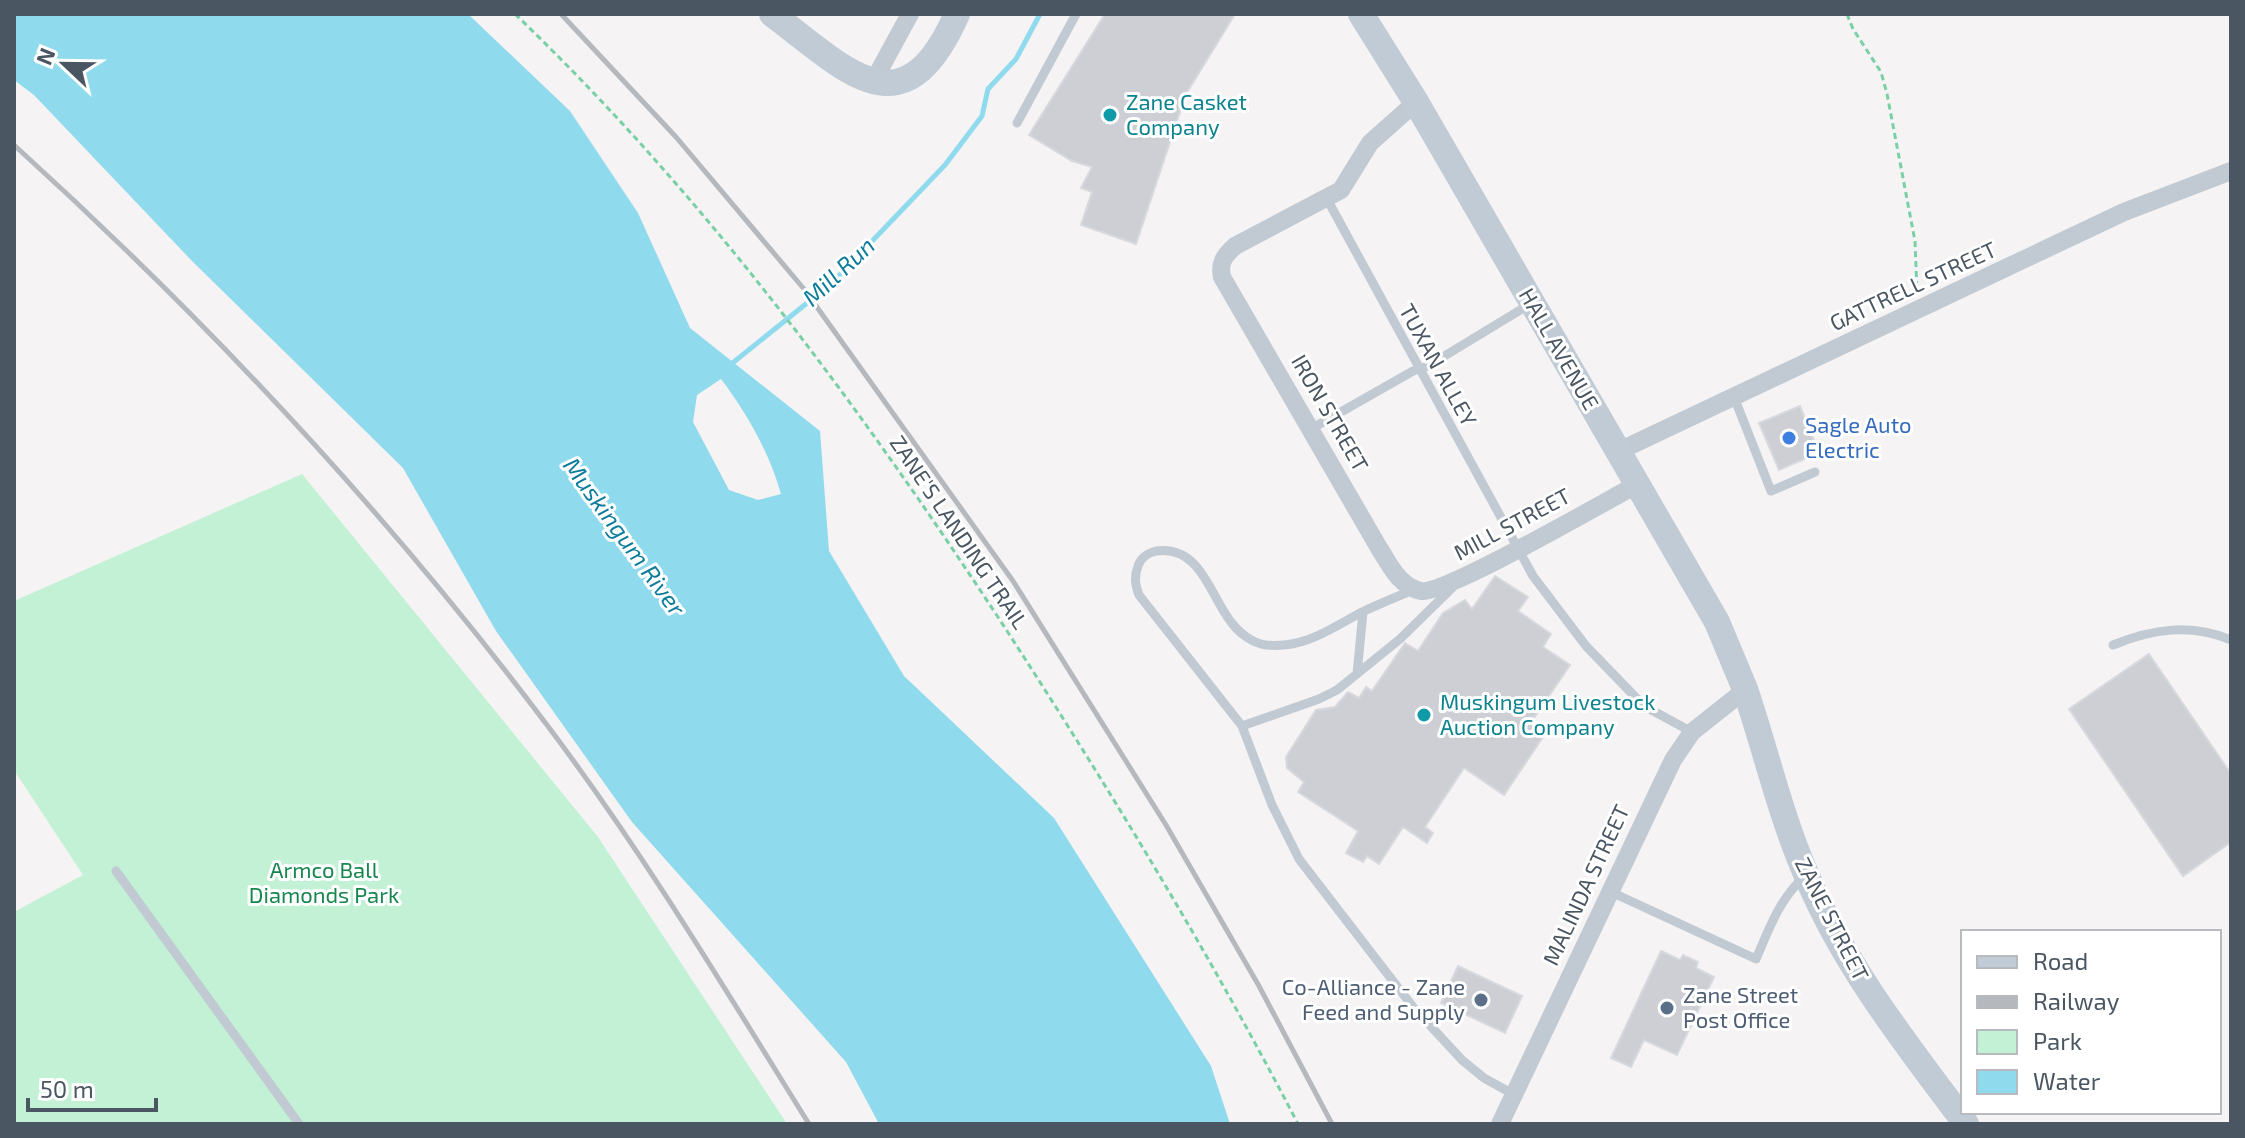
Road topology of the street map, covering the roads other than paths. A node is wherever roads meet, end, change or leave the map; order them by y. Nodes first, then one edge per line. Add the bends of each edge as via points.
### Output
1 (772, 14) edge
2 (910, 14) edge
3 (957, 14) edge
4 (1076, 14) edge
5 (1361, 14) edge
6 (873, 82) junction
7 (1416, 102) junction
8 (1017, 123) dead end
9 (2231, 171) edge
10 (1327, 199) junction
11 (1532, 302) junction
12 (1418, 369) junction
13 (1734, 397) junction
14 (1311, 429) junction
15 (1619, 451) junction
16 (1815, 472) dead end
17 (1638, 484) junction
18 (1519, 548) junction
19 (1461, 579) junction
20 (1411, 587) junction
21 (1363, 612) junction
22 (2231, 640) edge
23 (2113, 645) dead end
24 (1357, 674) junction
25 (1745, 690) junction
26 (1242, 726) junction
27 (1692, 732) junction
28 (116, 871) dead end
29 (1806, 875) junction
30 (1609, 891) junction
31 (1513, 1094) junction
32 (299, 1124) edge
33 (1500, 1124) edge
34 (1966, 1124) edge

1 - 6 main road
2 - 6 street
3 - 6 main road via 931,62 912,78 885,85
4 - 8 lane
5 - 7 main road, HALL AVENUE
7 - 10 street via 1370,143 1350,179
7 - 11 main road, HALL AVENUE
9 - 13 street, GATTRELL STREET via 2124,212
10 - 12 lane, TUXAN ALLEY
10 - 14 street, IRON STREET via 1235,246 1222,262 1222,277
11 - 12 lane
11 - 15 main road, HALL AVENUE
12 - 14 lane
12 - 18 lane, TUXAN ALLEY
13 - 15 street, GATTRELL STREET
13 - 16 lane via 1771,491
14 - 20 street, IRON STREET via 1396,576
15 - 17 main road, HALL AVENUE
17 - 18 street, MILL STREET
17 - 25 main road, HALL AVENUE via 1717,622
18 - 19 street, MILL STREET
18 - 27 lane, TUXAN ALLEY via 1551,603 1586,646 1644,706
19 - 20 street, MILL STREET via 1430,591
19 - 24 lane
20 - 21 lane
21 - 24 lane
21 - 26 lane via 1292,646 1261,645 1229,621 1200,569 1187,559 1161,551 1141,559 1135,583 1139,595
22 - 23 lane via 2202,630 2175,629
24 - 26 lane via 1319,699
25 - 27 street, MALINDA STREET
25 - 29 main road, ZANE STREET
26 - 31 lane via 1299,859 1413,1007 1462,1060
27 - 30 street, MALINDA STREET via 1660,784
28 - 32 lane
29 - 30 lane via 1780,904 1756,959
29 - 34 main road, ZANE STREET via 1844,952
30 - 31 street, MALINDA STREET
31 - 33 street, MALINDA STREET

